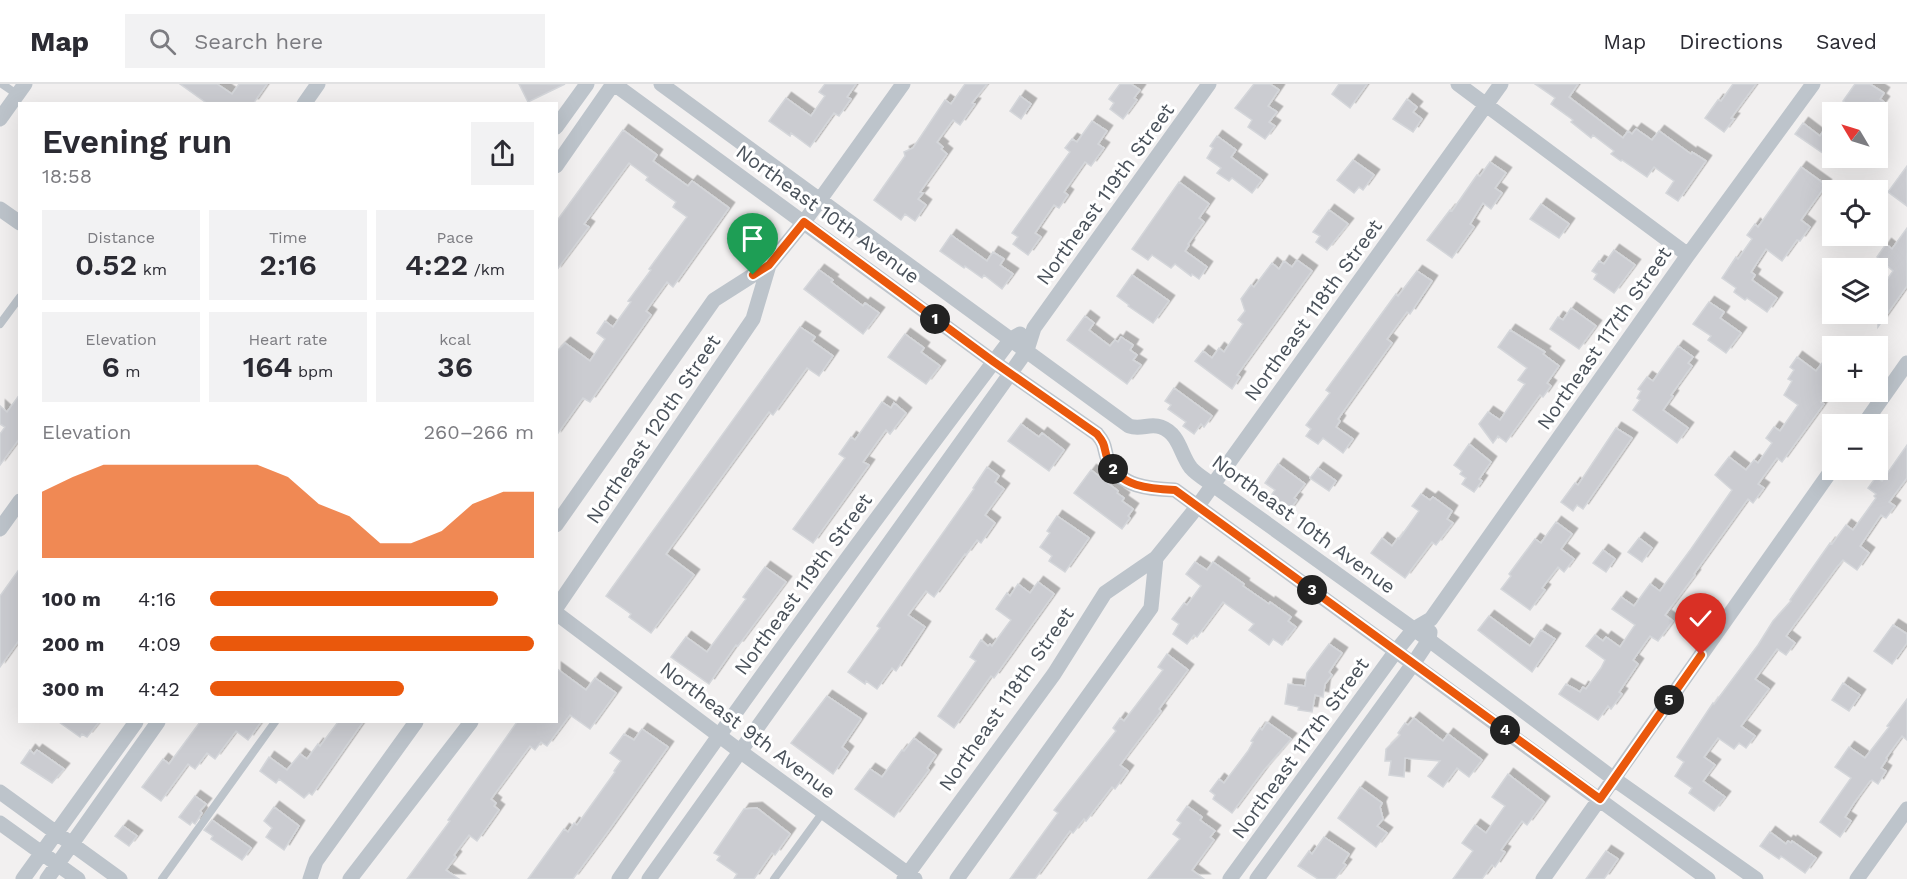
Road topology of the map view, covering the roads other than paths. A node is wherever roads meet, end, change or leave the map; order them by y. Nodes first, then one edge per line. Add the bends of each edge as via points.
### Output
1 (2, 84) edge
2 (318, 84) edge
3 (587, 84) edge
4 (613, 84) edge
5 (661, 84) edge
6 (903, 84) edge
7 (1209, 84) edge
8 (1458, 84) edge
9 (1501, 84) edge
10 (1813, 84) edge
11 (22, 89) edge
12 (305, 102) edge
13 (1487, 104) junction
14 (0, 119) edge
15 (558, 124) edge
16 (558, 163) edge
17 (820, 199) junction
18 (0, 209) edge
19 (18, 222) edge
20 (804, 222) junction
21 (1688, 255) junction
22 (769, 265) junction
23 (18, 300) edge
24 (0, 324) edge
25 (1034, 328) junction
26 (1011, 339) junction
27 (1027, 350) junction
28 (994, 362) junction
29 (1907, 363) edge
30 (1010, 374) junction
31 (1871, 414) edge
32 (1825, 480) edge
33 (1213, 485) junction
34 (18, 504) edge
35 (1197, 507) junction
36 (558, 522) edge
37 (0, 529) edge
38 (1156, 558) junction
39 (558, 605) edge
40 (558, 615) edge
41 (1431, 619) junction
42 (1414, 629) junction
43 (1429, 640) junction
44 (1396, 651) junction
45 (1413, 664) junction
46 (135, 723) edge
47 (157, 723) edge
48 (274, 723) edge
49 (415, 723) edge
50 (470, 723) edge
51 (718, 735) junction
52 (741, 752) junction
53 (1614, 779) junction
54 (0, 792) edge
55 (1600, 799) junction
56 (1907, 809) edge
57 (823, 812) junction
58 (0, 823) edge
59 (57, 832) junction
60 (72, 844) junction
61 (41, 854) junction
62 (57, 865) junction
63 (909, 877) edge
64 (23, 879) edge
65 (47, 879) edge
66 (78, 879) edge
67 (120, 879) edge
68 (162, 879) edge
69 (310, 879) edge
70 (350, 879) edge
71 (619, 879) edge
72 (649, 879) edge
73 (774, 879) edge
74 (957, 879) edge
75 (1230, 879) edge
76 (1257, 879) edge
77 (1543, 879) edge
78 (1708, 879) edge
79 (1756, 879) edge
80 (1857, 879) edge

1 - 11 lane
2 - 12 street
3 - 15 street
4 - 16 street
4 - 20 street, Northeast 10th Avenue
5 - 17 street, Northeast 10th Avenue
6 - 17 street, Northeast 120th Street
7 - 25 street, Northeast 119th Street
8 - 13 street
9 - 13 street, Northeast 118th Street
10 - 21 street, Northeast 117th Street
11 - 14 street
13 - 21 street
13 - 33 street, Northeast 118th Street
17 - 20 street, Northeast 120th Street
17 - 26 street, Northeast 10th Avenue
18 - 19 street
20 - 22 street, Northeast 120th Street
20 - 28 street, Northeast 10th Avenue
21 - 41 street, Northeast 117th Street
22 - 36 street, Northeast 120th Street via 714,300
22 - 39 street, Northeast 120th Street via 753,319
23 - 24 lane
25 - 26 street, Northeast 119th Street
25 - 27 street, Northeast 119th Street
26 - 27 street, Northeast 10th Avenue
26 - 28 street, Northeast 119th Street
27 - 30 street, Northeast 119th Street
27 - 33 street, Northeast 10th Avenue via 1129,426 1137,429 1152,425 1167,430 1180,444 1191,468
28 - 30 street, Northeast 10th Avenue
28 - 51 street, Northeast 119th Street
29 - 31 street
30 - 35 street, Northeast 10th Avenue via 1097,434 1119,476 1150,489 1175,490
30 - 52 street, Northeast 119th Street
32 - 53 street
33 - 35 street, Northeast 118th Street
33 - 42 street, Northeast 10th Avenue
34 - 37 street
35 - 38 street, Northeast 118th Street
35 - 44 street, Northeast 10th Avenue
38 - 63 street, Northeast 118th Street via 1106,593 1054,674
38 - 74 street via 1150,608
40 - 51 street, Northeast 9th Avenue
41 - 42 street, Northeast 117th Street
41 - 43 street, Northeast 117th Street
42 - 43 street, Northeast 10th Avenue
42 - 44 street, Northeast 117th Street
43 - 45 street, Northeast 117th Street
43 - 53 street, Northeast 10th Avenue
44 - 45 street, Northeast 10th Avenue
44 - 75 street, Northeast 117th Street
45 - 55 street, Northeast 10th Avenue
45 - 76 street, Northeast 117th Street
46 - 59 street
47 - 60 street
48 - 68 lane
49 - 69 street via 316,861
50 - 70 street
51 - 52 street, Northeast 9th Avenue
51 - 71 street, Northeast 119th Street
52 - 57 street, Northeast 9th Avenue
52 - 72 street, Northeast 119th Street
53 - 55 street
53 - 79 street, Northeast 10th Avenue
54 - 59 street
55 - 77 street
55 - 78 street, Northeast 10th Avenue
56 - 80 street
57 - 63 street, Northeast 9th Avenue
57 - 73 lane
58 - 61 street
59 - 60 street
59 - 61 street
60 - 62 street
60 - 67 street
61 - 62 street
61 - 64 street
62 - 65 street
62 - 66 street

